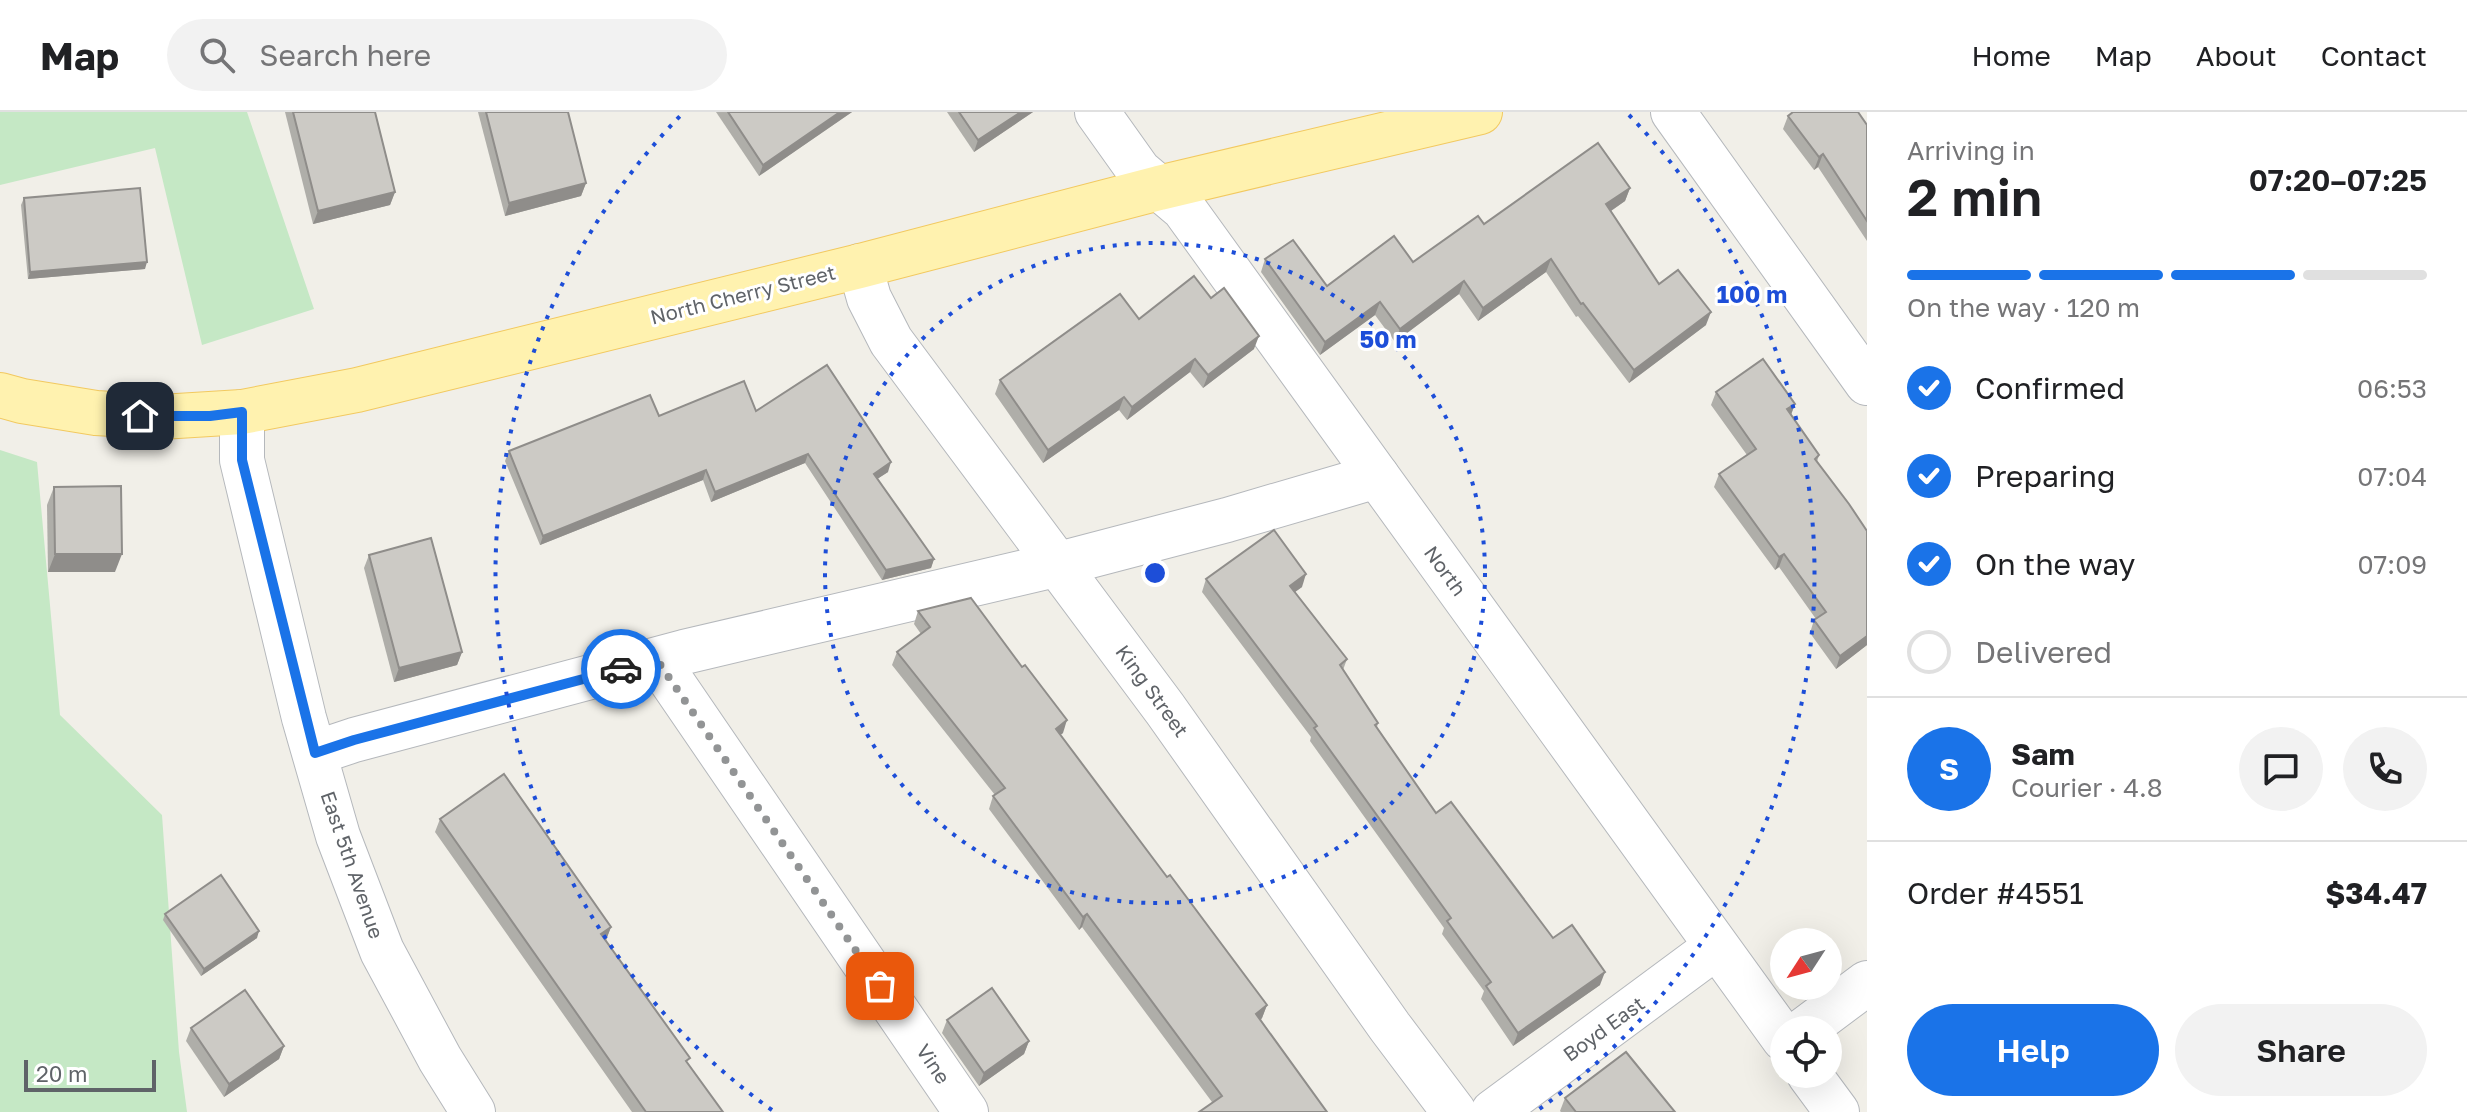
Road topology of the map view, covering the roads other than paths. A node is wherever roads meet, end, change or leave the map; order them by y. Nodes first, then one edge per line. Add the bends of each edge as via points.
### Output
1 (1097, 112) edge
2 (1480, 112) edge
3 (1673, 112) edge
4 (1159, 188) junction
5 (860, 266) junction
6 (1867, 383) edge
7 (0, 395) edge
8 (242, 412) junction
9 (1377, 476) junction
10 (1059, 564) junction
11 (657, 660) junction
12 (315, 753) junction
13 (1716, 947) junction
14 (1867, 983) edge
15 (1823, 1016) edge
16 (1770, 1020) edge
17 (1819, 1088) edge
18 (473, 1112) edge
19 (966, 1112) edge
20 (1454, 1112) edge
21 (1493, 1112) edge
22 (1837, 1112) edge

1 - 4 street, North via 1132,162
2 - 4 main road, North Cherry Street
3 - 6 street
4 - 5 main road, North Cherry Street
4 - 9 street, North via 1184,209
5 - 8 main road, North Cherry Street via 357,390
5 - 10 street, King Street via 891,341
7 - 8 main road, North Cherry Street via 96,413 161,417
8 - 12 street, East 5th Avenue via 242,460
9 - 10 street
9 - 13 street, North
10 - 11 street
10 - 20 street, King Street
11 - 12 street
11 - 19 street, Vine
12 - 18 street, East 5th Avenue via 338,836 382,951
13 - 16 street, North
13 - 21 street, Boyd East
14 - 15 street
17 - 22 street

